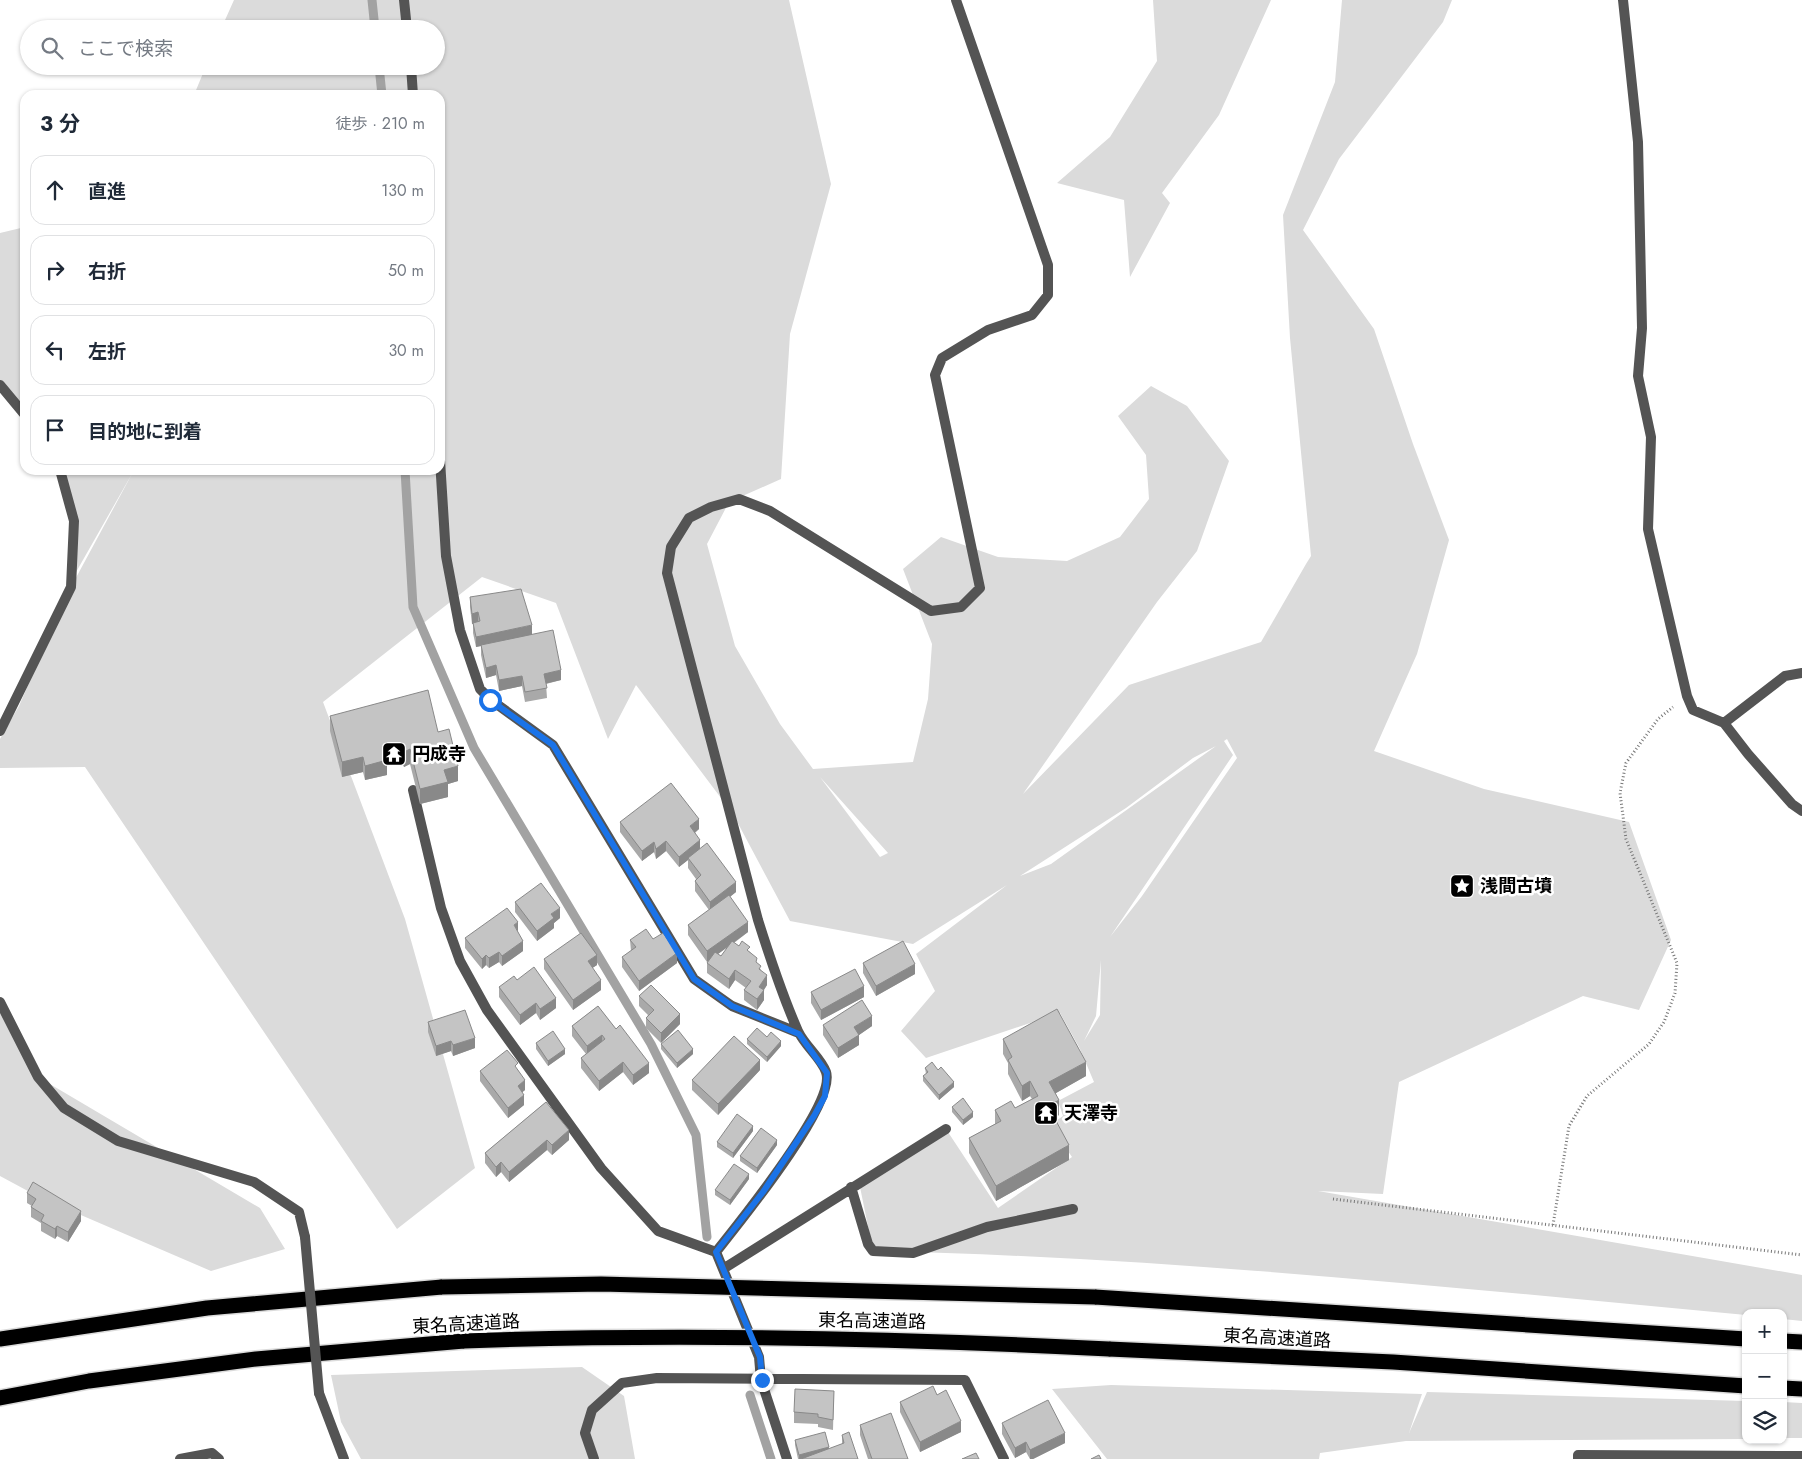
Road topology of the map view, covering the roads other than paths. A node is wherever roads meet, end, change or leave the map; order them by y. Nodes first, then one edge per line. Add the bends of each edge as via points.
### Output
1 (404, 0) edge
2 (956, 0) edge
3 (1623, 0) edge
4 (406, 20) edge
5 (412, 75) edge
6 (413, 90) edge
7 (0, 385) edge
8 (20, 409) edge
9 (61, 475) edge
10 (441, 475) edge
11 (1802, 673) edge
12 (1724, 723) junction
13 (0, 731) edge
14 (413, 790) edge
15 (1802, 811) edge
16 (0, 1002) edge
17 (799, 1034) junction
18 (946, 1129) dead end
19 (851, 1187) junction
20 (1074, 1209) dead end
21 (716, 1252) junction
22 (723, 1269) junction
23 (1742, 1339) edge
24 (0, 1340) edge
25 (1787, 1341) edge
26 (1802, 1342) edge
27 (762, 1380) junction
28 (1742, 1386) edge
29 (1787, 1388) edge
30 (1802, 1389) edge
31 (0, 1398) edge
32 (1802, 1456) edge
33 (180, 1459) edge
34 (219, 1459) edge
35 (344, 1459) edge
36 (594, 1459) edge
37 (787, 1459) edge
38 (1004, 1459) edge
39 (1578, 1459) edge

1 - 4 street
2 - 17 street via 1048,265 1048,295 1032,315 988,330 942,358 935,376 980,588 961,607 931,611 770,511 739,499 689,518 670,547 667,572 758,920
3 - 12 street via 1638,142 1642,328 1638,376 1651,436 1648,529 1687,696 1693,710
5 - 6 street
7 - 8 street
9 - 13 street via 74,521 71,587
10 - 17 street via 446,556 460,630 480,689 490,700 553,745 694,979 732,1006
11 - 12 street via 1785,676
12 - 15 street via 1792,804
14 - 21 street via 441,908 460,961 487,1010 601,1168 658,1231
16 - 35 street, bridge via 38,1077 64,1108 118,1141 254,1182 299,1212 305,1237 319,1393
17 - 21 street via 827,1073 825,1096 763,1192
18 - 19 street
19 - 20 street via 872,1251 913,1253 987,1227
19 - 22 street
21 - 22 street
22 - 27 street via 760,1357
23 - 24 highway, 東名高速道路, bridge via 1096,1298 601,1284 442,1287 207,1308
25 - 26 highway
27 - 36 street via 657,1378 622,1383 592,1410 585,1433
27 - 37 street
27 - 38 street via 965,1380
28 - 31 highway, 東名高速道路, bridge via 1394,1362 1108,1349 863,1339 604,1336 464,1341 256,1359 89,1381
29 - 30 highway
32 - 39 street via 1578,1455
33 - 34 street via 212,1453

